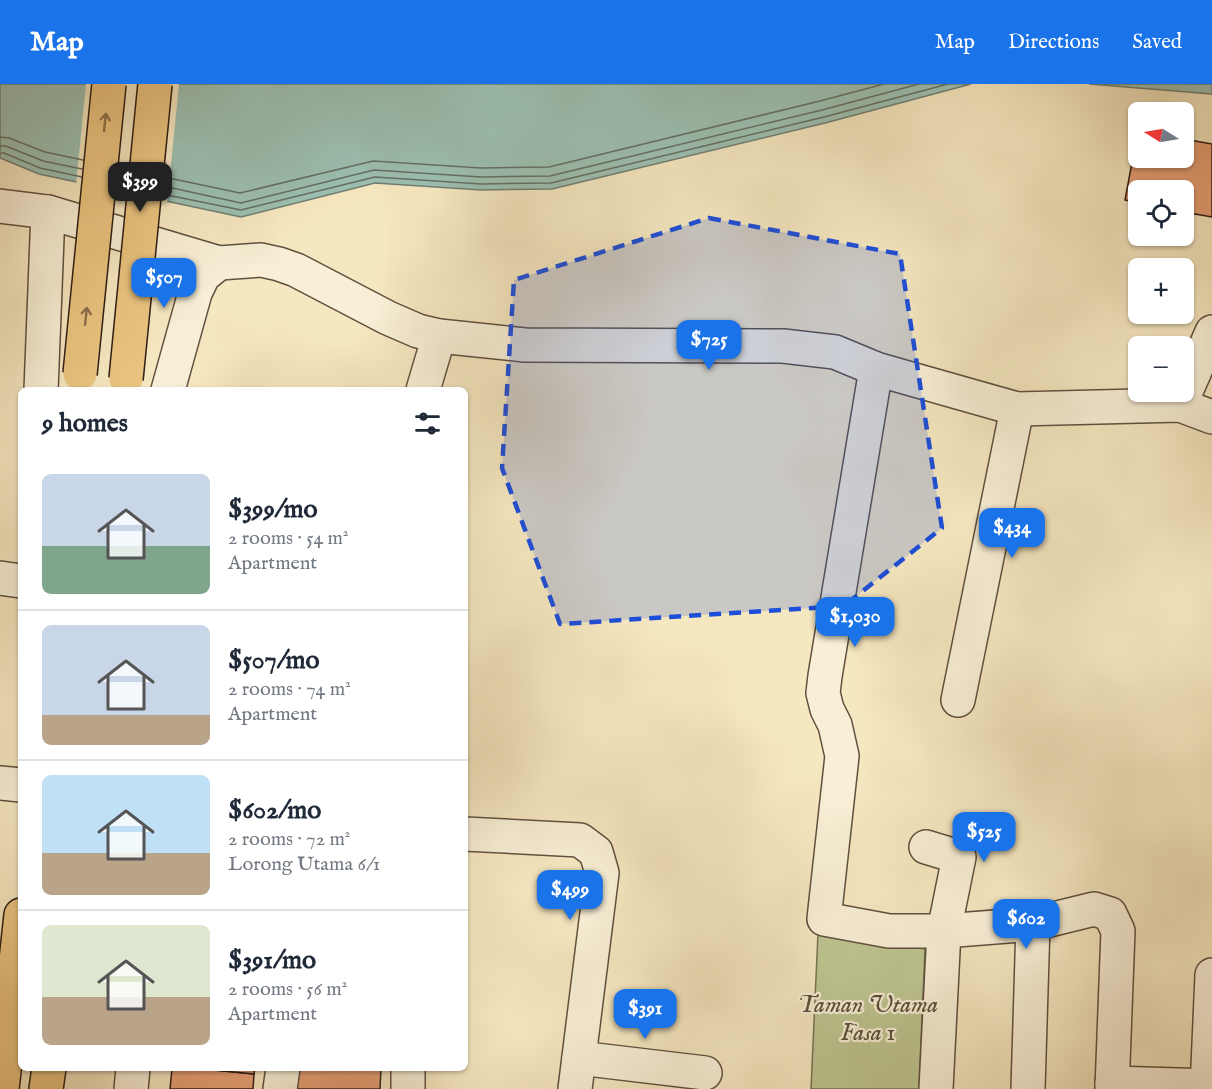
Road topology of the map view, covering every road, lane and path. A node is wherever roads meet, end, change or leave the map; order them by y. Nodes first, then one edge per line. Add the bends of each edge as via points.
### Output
1 (109, 84) edge
2 (155, 84) edge
3 (0, 206) edge
4 (48, 212) junction
5 (219, 263) junction
6 (1212, 332) edge
7 (439, 336) junction
8 (876, 369) junction
9 (79, 382) edge
10 (125, 384) edge
11 (40, 387) edge
12 (169, 387) edge
13 (424, 387) edge
14 (1180, 405) junction
15 (1017, 408) junction
16 (1212, 417) edge
17 (0, 578) edge
18 (18, 581) edge
19 (958, 700) dead end
20 (0, 783) edge
21 (18, 785) edge
22 (468, 834) edge
23 (926, 847) dead end
24 (1034, 924) junction
25 (18, 926) edge
26 (944, 931) junction
27 (8, 962) edge
28 (1212, 975) edge
29 (49, 1071) edge
30 (133, 1071) edge
31 (283, 1071) edge
32 (408, 1071) edge
33 (577, 1073) edge
34 (705, 1073) dead end
35 (1112, 1086) edge
36 (1209, 1087) edge
37 (2, 1089) edge
38 (46, 1089) edge
39 (131, 1089) edge
40 (280, 1089) edge
41 (408, 1089) edge
42 (936, 1089) edge
43 (1028, 1089) edge

9 -> 1 main road, bridge
2 - 10 main road, bridge
3 - 4 street
4 - 5 street
4 - 11 street
5 - 7 street via 261,260 279,264 388,318
5 - 12 street via 203,276 195,293
6 - 14 street
7 - 8 street via 525,345 783,346 835,352
7 - 13 street
8 - 15 street
8 - 26 street via 825,676 827,709 842,756 824,919 889,931
14 - 15 street
14 - 16 street
15 - 19 street
17 - 18 street
20 - 21 street
22 - 33 street via 580,840 596,852 602,873
23 - 26 street via 959,857
24 - 26 street
24 - 35 street via 1094,909 1110,914 1118,931
24 - 43 street
25 - 27 main road
26 - 42 street
27 - 37 main road
28 - 36 street
29 - 38 main road
30 - 39 street
31 - 40 street
32 - 41 street
33 - 34 street
35 - 36 street

